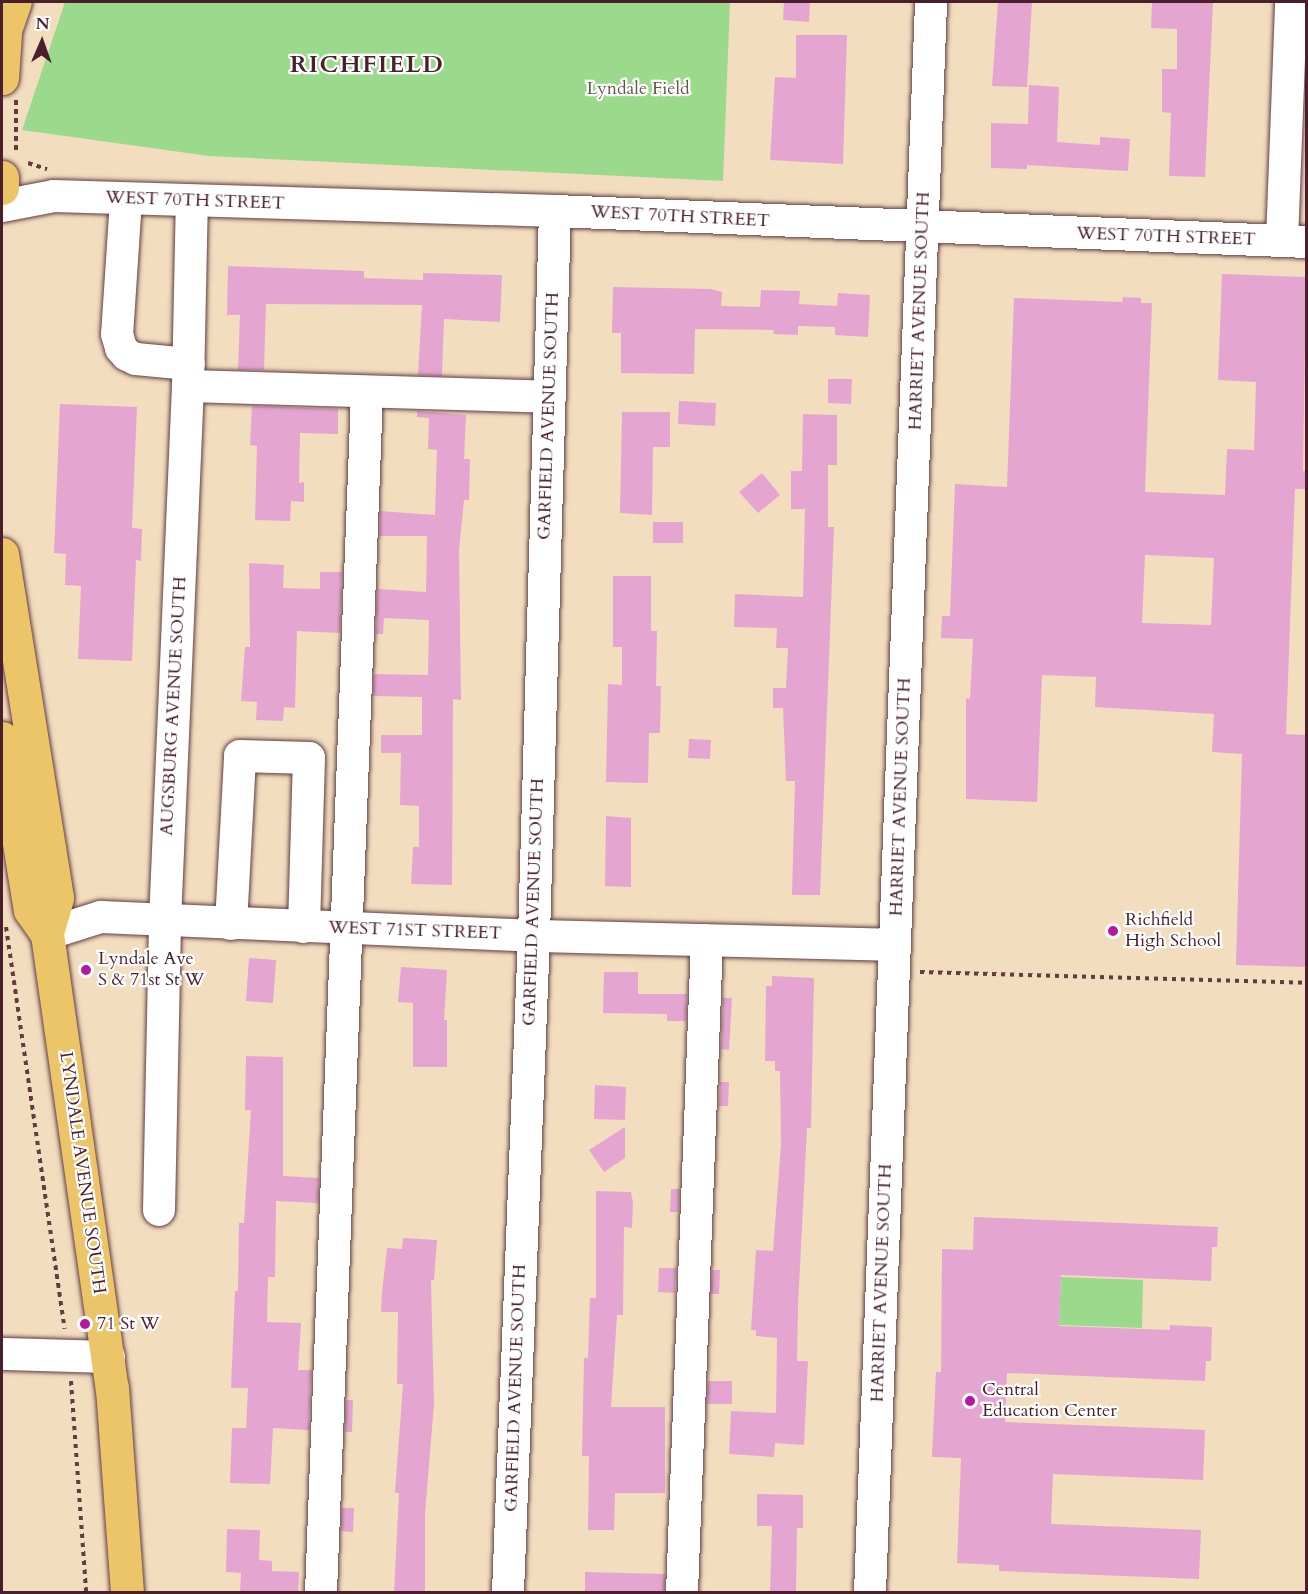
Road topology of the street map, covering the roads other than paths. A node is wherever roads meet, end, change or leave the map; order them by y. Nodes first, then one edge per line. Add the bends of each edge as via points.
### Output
1 (15, 2) edge
2 (931, 2) edge
3 (1291, 2) edge
4 (3, 36) edge
5 (2, 78) edge
6 (2, 170) edge
7 (2, 177) edge
8 (2, 188) edge
9 (54, 196) junction
10 (126, 200) junction
11 (192, 202) junction
12 (2, 206) edge
13 (555, 211) junction
14 (924, 229) junction
15 (1294, 242) edge
16 (188, 375) junction
17 (368, 393) junction
18 (549, 397) junction
19 (2, 554) edge
20 (2, 738) edge
21 (165, 921) junction
22 (231, 924) junction
23 (304, 927) junction
24 (346, 928) junction
25 (47, 934) junction
26 (534, 936) junction
27 (707, 940) junction
28 (894, 945) junction
29 (159, 1210) dead end
30 (2, 1354) edge
31 (109, 1357) junction
32 (127, 1593) edge
33 (321, 1593) edge
34 (508, 1593) edge
35 (682, 1593) edge
36 (870, 1593) edge

1 - 4 main road
2 - 14 street, HARRIET AVENUE SOUTH
3 - 15 street
4 - 5 main road
6 - 9 street, WEST 70TH STREET
7 - 8 main road
9 - 10 street, WEST 70TH STREET
9 - 12 street, WEST 70TH STREET
10 - 11 street, WEST 70TH STREET
10 - 16 street via 117,334 121,348 127,355
11 - 13 street, WEST 70TH STREET
11 - 16 street, AUGSBURG AVENUE SOUTH
13 - 14 street, WEST 70TH STREET
13 - 18 street, GARFIELD AVENUE SOUTH
14 - 15 street, WEST 70TH STREET
14 - 28 street, HARRIET AVENUE SOUTH
16 - 17 street
16 - 21 street, AUGSBURG AVENUE SOUTH
17 - 18 street
17 - 24 street
18 - 26 street, GARFIELD AVENUE SOUTH
19 - 25 main road, LYNDALE AVENUE SOUTH via 57,898
20 - 25 main road, LYNDALE AVENUE SOUTH via 30,910
21 - 22 street, WEST 71ST STREET
21 - 25 street, WEST 71ST STREET via 101,917
21 - 29 street, AUGSBURG AVENUE SOUTH
22 - 23 street, WEST 71ST STREET
22 - 23 street via 240,756 309,758
23 - 24 street, WEST 71ST STREET
24 - 26 street, WEST 71ST STREET
24 - 33 street
25 - 31 main road, LYNDALE AVENUE SOUTH
26 - 27 street, WEST 71ST STREET
26 - 34 street, GARFIELD AVENUE SOUTH
27 - 28 street, WEST 71ST STREET
27 - 35 street
28 - 36 street, HARRIET AVENUE SOUTH
30 - 31 street
31 - 32 main road, LYNDALE AVENUE SOUTH

